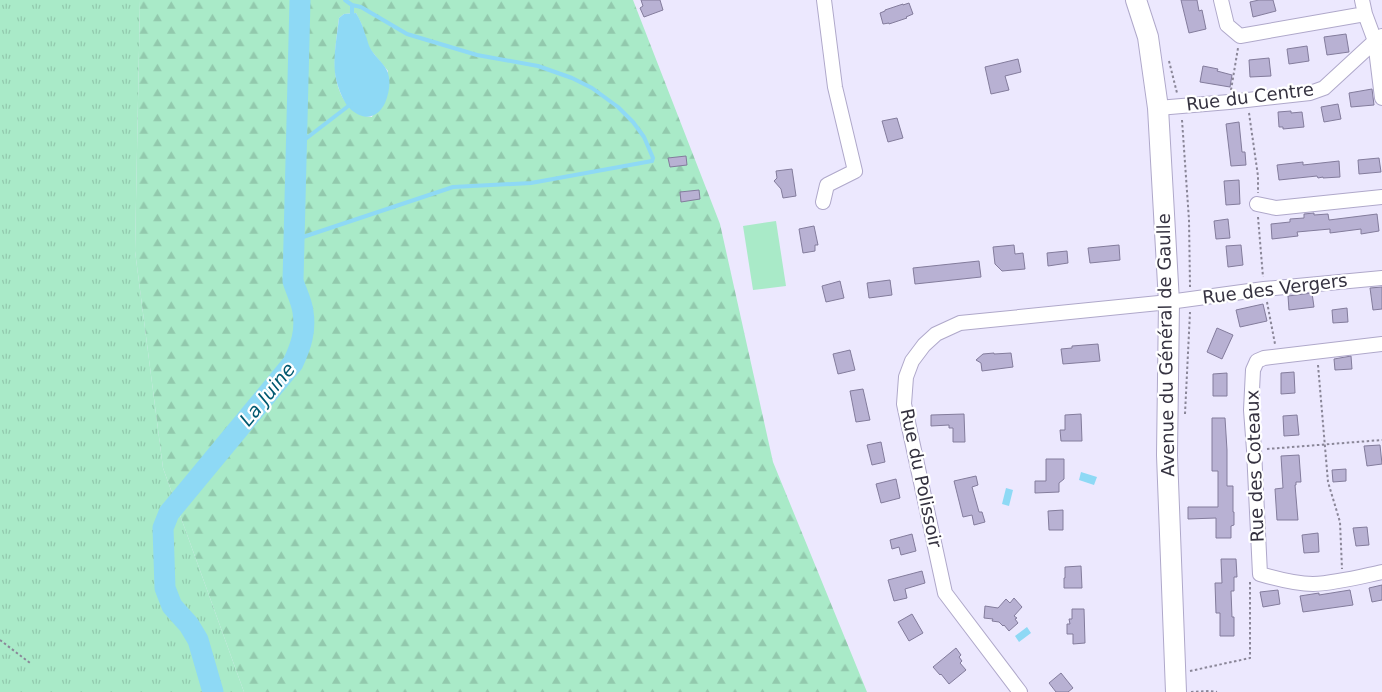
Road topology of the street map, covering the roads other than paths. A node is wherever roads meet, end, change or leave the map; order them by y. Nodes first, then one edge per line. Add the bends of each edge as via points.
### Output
1 (824, 0) edge
2 (1136, 0) edge
3 (1221, 0) edge
4 (1363, 7) edge
5 (1378, 38) edge
6 (1382, 98) edge
7 (1158, 108) junction
8 (1382, 197) edge
9 (823, 202) dead end
10 (1257, 204) road end
11 (1382, 278) edge
12 (1169, 302) junction
13 (1382, 344) edge
14 (1382, 572) edge
15 (1020, 692) edge
16 (1176, 692) edge

1 - 9 street via 835,87 855,172 827,186
2 - 7 main road, Avenue du Général de Gaulle via 1148,37
3 - 4 street via 1227,25 1240,36
4 - 5 street
5 - 6 street
5 - 7 street, Rue du Centre via 1324,88 1310,93
7 - 12 main road, Avenue du Général de Gaulle
8 - 10 street via 1276,208
11 - 12 street, Rue des Vergers
12 - 15 street, Rue du Polissoir via 960,323 936,334 912,361 906,377 904,404 945,593
12 - 16 main road, Avenue du Général de Gaulle via 1167,455
13 - 14 street, Rue des Coteaux via 1257,361 1253,370 1251,410 1260,574 1312,584

